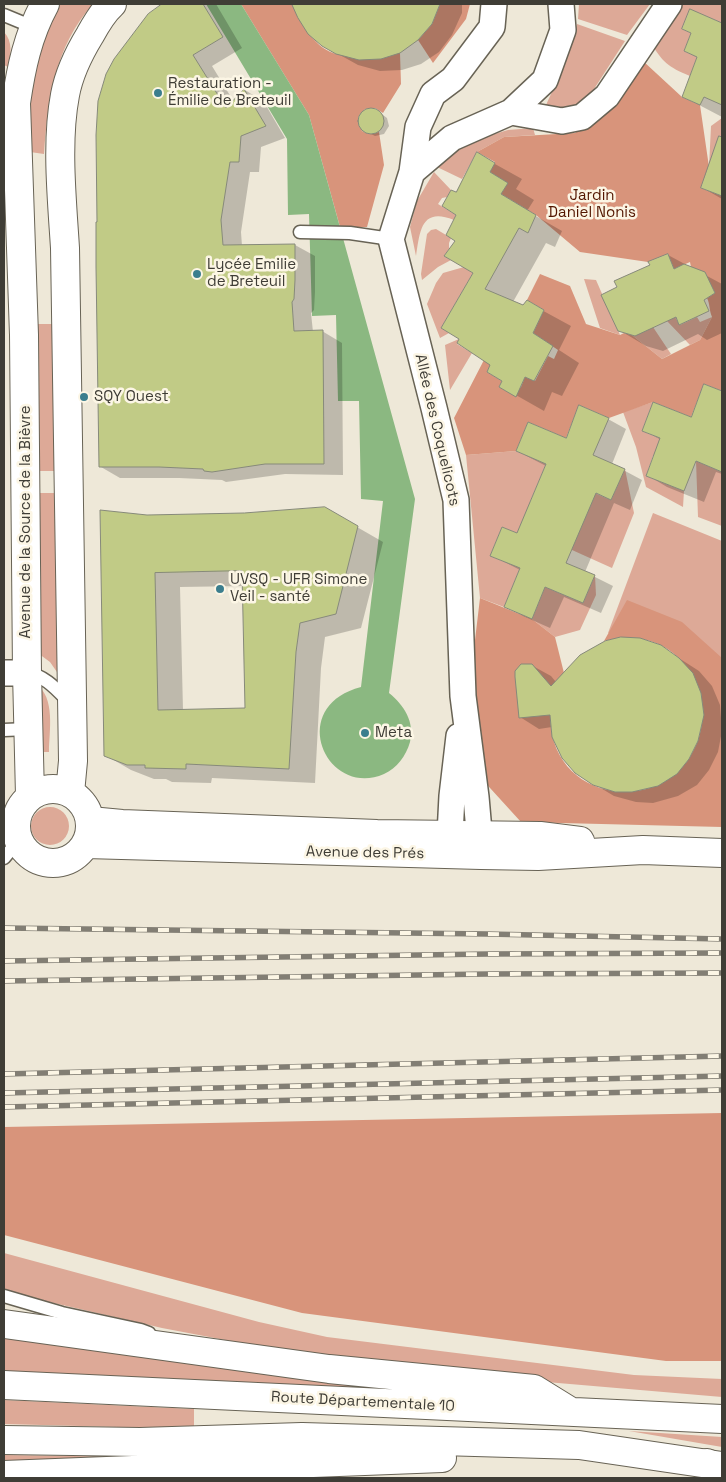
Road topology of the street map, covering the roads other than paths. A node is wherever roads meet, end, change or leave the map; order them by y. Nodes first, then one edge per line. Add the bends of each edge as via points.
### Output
1 (112, 4) edge
2 (494, 4) edge
3 (561, 4) edge
4 (669, 4) edge
5 (4, 15) edge
6 (39, 15) edge
7 (511, 112) junction
8 (412, 172) junction
9 (62, 206) junction
10 (12, 207) edge
11 (300, 232) dead end
12 (393, 233) junction
13 (66, 248) junction
14 (13, 249) edge
15 (16, 673) edge
16 (464, 696) junction
17 (72, 705) junction
18 (16, 729) edge
19 (70, 793) junction
20 (30, 796) junction
21 (88, 832) junction
22 (10, 839) edge
23 (449, 845) junction
24 (481, 845) junction
25 (722, 852) edge
26 (4, 1296) edge
27 (4, 1324) edge
28 (188, 1349) junction
29 (4, 1385) edge
30 (569, 1411) junction
31 (722, 1420) edge
32 (4, 1440) edge
33 (580, 1445) junction
34 (717, 1467) edge
35 (4, 1475) edge

1 - 9 main road via 80,51 65,95
2 - 8 street via 492,27 454,79 433,94 418,127
3 - 7 street via 563,30 545,80
4 - 7 street via 607,96 582,117 562,121
5 - 6 lane
6 - 10 main road, Avenue de la Source de la Bièvre via 21,68 16,103
7 - 8 street via 452,138
8 - 12 street
9 - 10 main road
9 - 13 main road
10 - 14 main road, Avenue de la Source de la Bièvre
11 - 12 lane
12 - 16 street, Allée des Coquelicots via 456,500
13 - 14 main road
13 - 17 main road
14 - 15 main road, Avenue de la Source de la Bièvre via 24,335
15 - 17 lane via 38,675
15 - 18 main road, Avenue de la Source de la Bièvre
16 - 23 street
16 - 24 street
17 - 19 main road
18 - 20 main road, Avenue de la Source de la Bièvre
19 - 20 main road via 50,789
19 - 21 main road via 87,810
20 - 22 main road via 18,810
21 - 22 main road via 79,853 69,860 51,864 34,859
21 - 23 main road, Avenue des Prés via 122,824 377,834
23 - 24 main road, Avenue des Prés
24 - 25 main road, Avenue des Prés via 540,836 643,850
26 - 28 lane via 62,1313 141,1330
27 - 28 main road
28 - 30 main road via 329,1370 534,1389
29 - 30 main road, Route Départementale 10
30 - 31 main road, Route Départementale 10
32 - 33 main road via 140,1442 302,1437
33 - 34 main road
33 - 35 main road via 501,1460 436,1457

